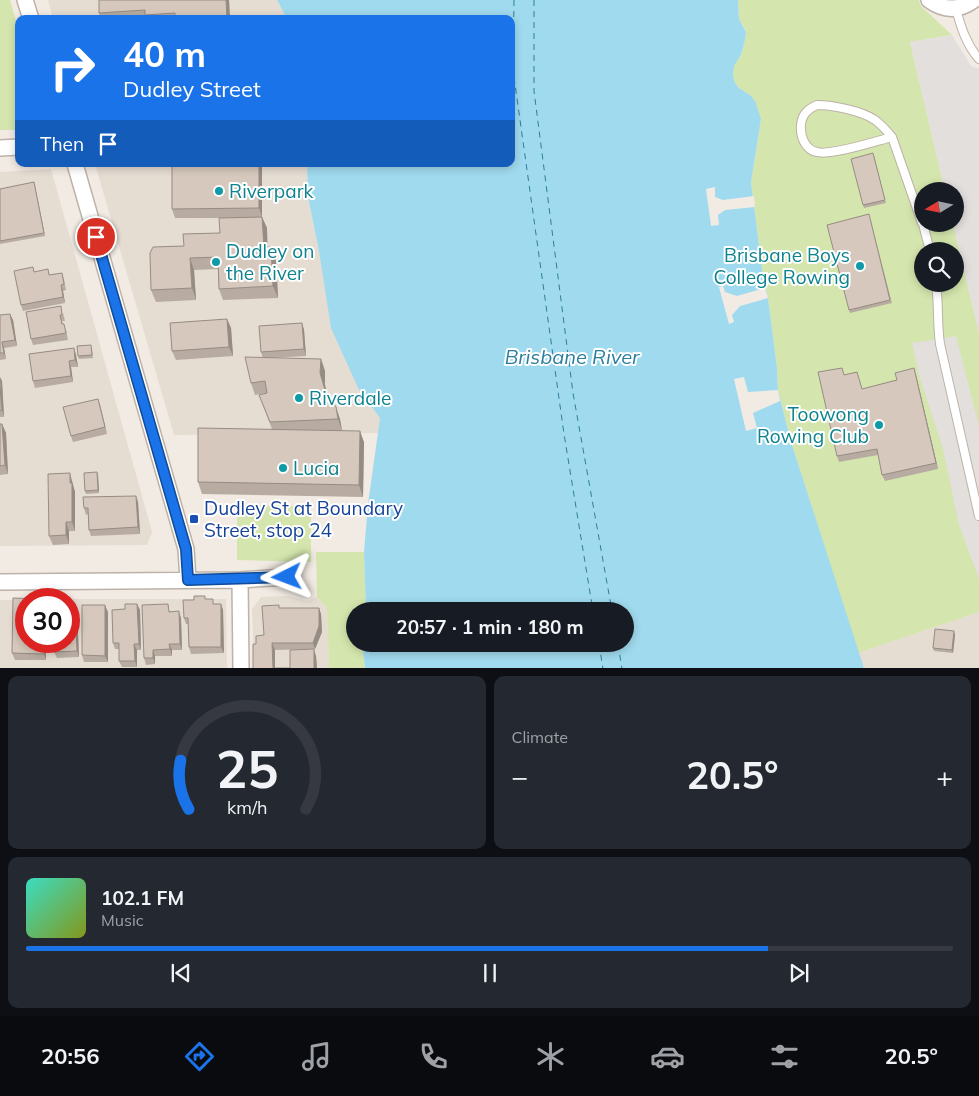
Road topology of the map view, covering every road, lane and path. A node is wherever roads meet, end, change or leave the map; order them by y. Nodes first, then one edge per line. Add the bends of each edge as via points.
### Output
1 (25, 0) edge
2 (929, 0) edge
3 (974, 0) edge
4 (956, 9) junction
5 (30, 15) edge
6 (979, 58) edge
7 (892, 137) junction
8 (0, 148) edge
9 (15, 148) edge
10 (76, 167) edge
11 (914, 199) edge
12 (936, 292) edge
13 (979, 516) edge
14 (287, 577) dead end
15 (188, 580) junction
16 (240, 580) junction
17 (0, 582) edge
18 (241, 668) edge

1 - 5 street
2 - 4 street via 937,6
3 - 4 street
4 - 6 lane via 963,33
7 - 7 lane via 828,153 816,152 808,148 802,138 801,125 810,108 828,105 873,118
7 - 11 lane
8 - 9 street
10 - 15 street via 186,549
12 - 13 lane via 940,344
14 - 16 street
15 - 16 street
15 - 17 street
16 - 18 street

